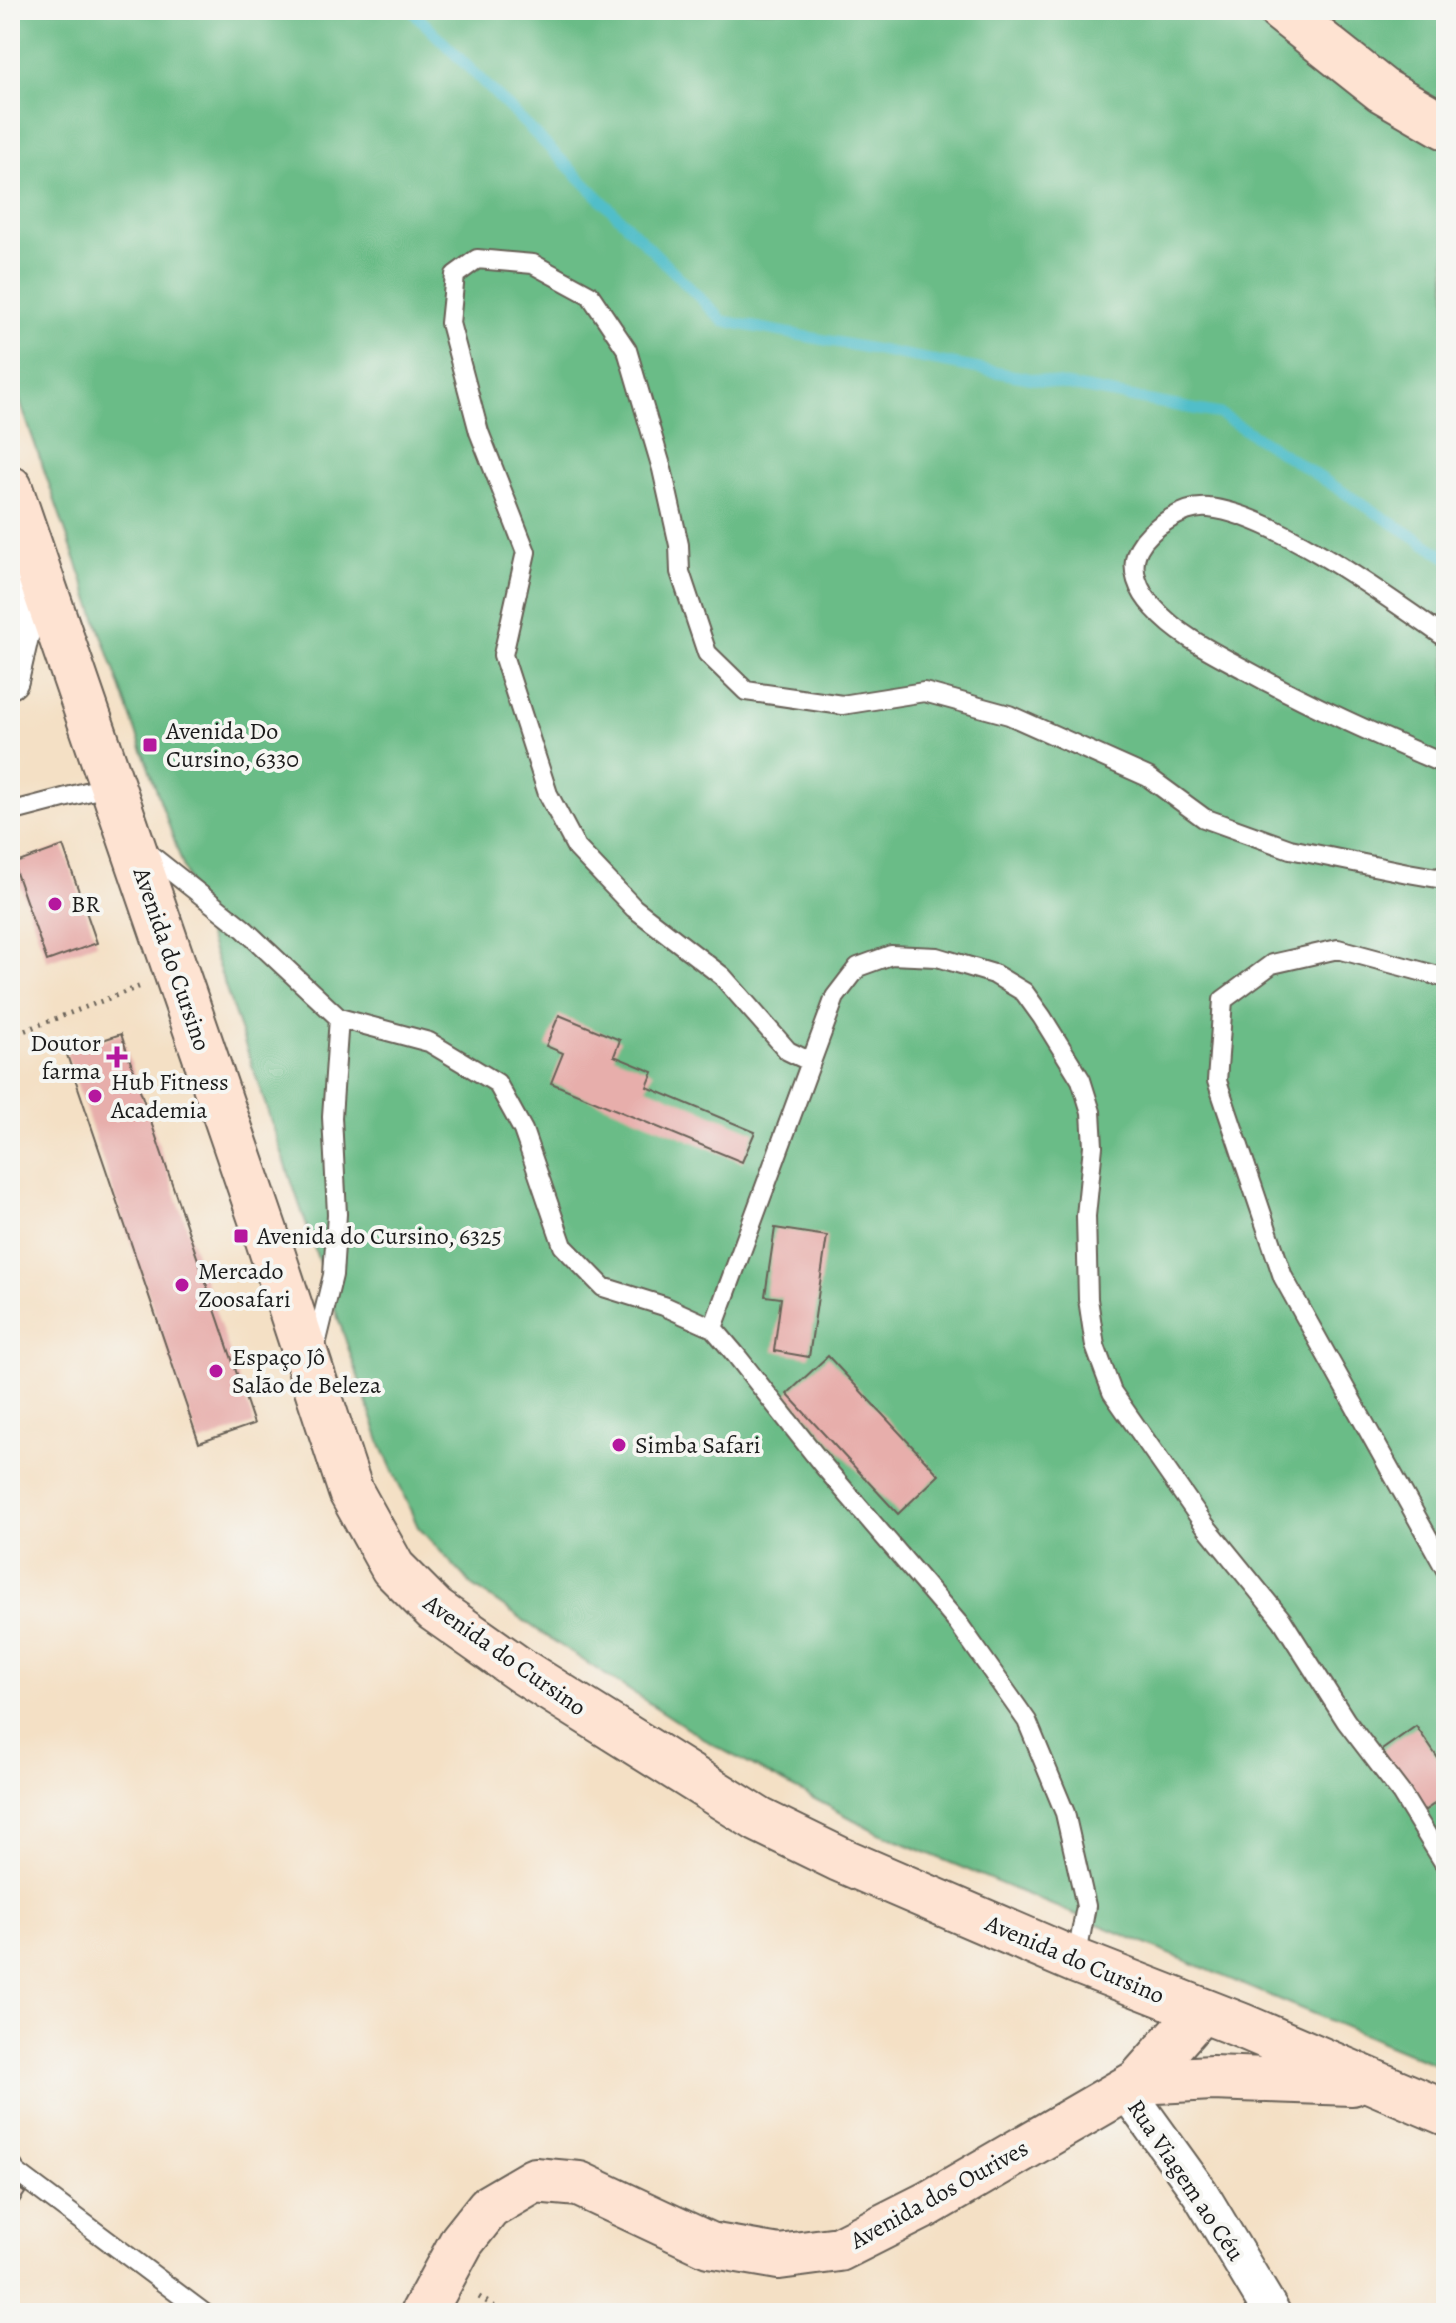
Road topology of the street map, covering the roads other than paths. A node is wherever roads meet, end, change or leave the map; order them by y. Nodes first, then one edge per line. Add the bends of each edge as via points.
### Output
1 (1281, 10) edge
2 (1446, 127) edge
3 (10, 488) edge
4 (36, 567) junction
5 (1446, 638) edge
6 (10, 680) edge
7 (1446, 765) edge
8 (113, 785) junction
9 (10, 812) edge
10 (132, 840) junction
11 (1446, 875) edge
12 (1446, 978) edge
13 (339, 1018) junction
14 (811, 1062) junction
15 (713, 1328) junction
16 (310, 1368) junction
17 (1446, 1570) edge
18 (1446, 1866) edge
19 (1076, 1961) junction
20 (1201, 2011) junction
21 (1382, 2085) junction
22 (1131, 2086) junction
23 (1446, 2113) edge
24 (10, 2162) edge
25 (204, 2313) edge
26 (423, 2313) edge
27 (1272, 2313) edge

1 - 2 main road via 1382,90
3 - 4 main road, Avenida do Cursino
4 - 6 street
4 - 8 main road, Avenida do Cursino
5 - 7 lane via 1253,517 1206,507 1170,519 1145,536 1135,556 1136,584 1184,636 1306,703
8 - 9 lane
8 - 10 main road, Avenida do Cursino
10 - 13 lane via 244,929
10 - 16 main road, Avenida do Cursino
11 - 14 lane via 1437,878 1290,849 1204,818 1148,777 1009,715 924,692 842,705 746,691 707,653 680,572 662,469 627,350 590,295 533,264 477,259 455,275 450,323 479,432 526,552 503,655 548,794 576,847 634,908 722,976 788,1051
12 - 17 lane via 1338,949 1272,964 1223,1000 1217,1081 1283,1277
13 - 15 lane via 429,1042 497,1083 523,1130 563,1246 603,1287
13 - 16 lane via 332,1117 337,1214 333,1275
14 - 15 lane
14 - 18 lane via 835,997 858,967 891,955 937,957 994,974 1024,992 1081,1080 1091,1112 1088,1299 1095,1346 1112,1392 1204,1524 1282,1620
15 - 19 lane via 958,1623 1027,1721 1065,1813 1086,1906
16 - 19 main road, Avenida do Cursino via 351,1492 393,1568 435,1610 665,1764 759,1820
19 - 20 main road, Avenida do Cursino
20 - 21 main road, Avenida do Cursino
20 - 22 main road, Avenida dos Ourives
21 - 22 main road, Avenida dos Ourives via 1212,2078
21 - 23 main road, Avenida do Cursino
22 - 26 main road, Avenida dos Ourives via 928,2204 839,2249 779,2257 709,2245 579,2184 535,2180 489,2207 462,2241
22 - 27 street, Rua Viagem ao Céu
24 - 25 lane via 16,2172

